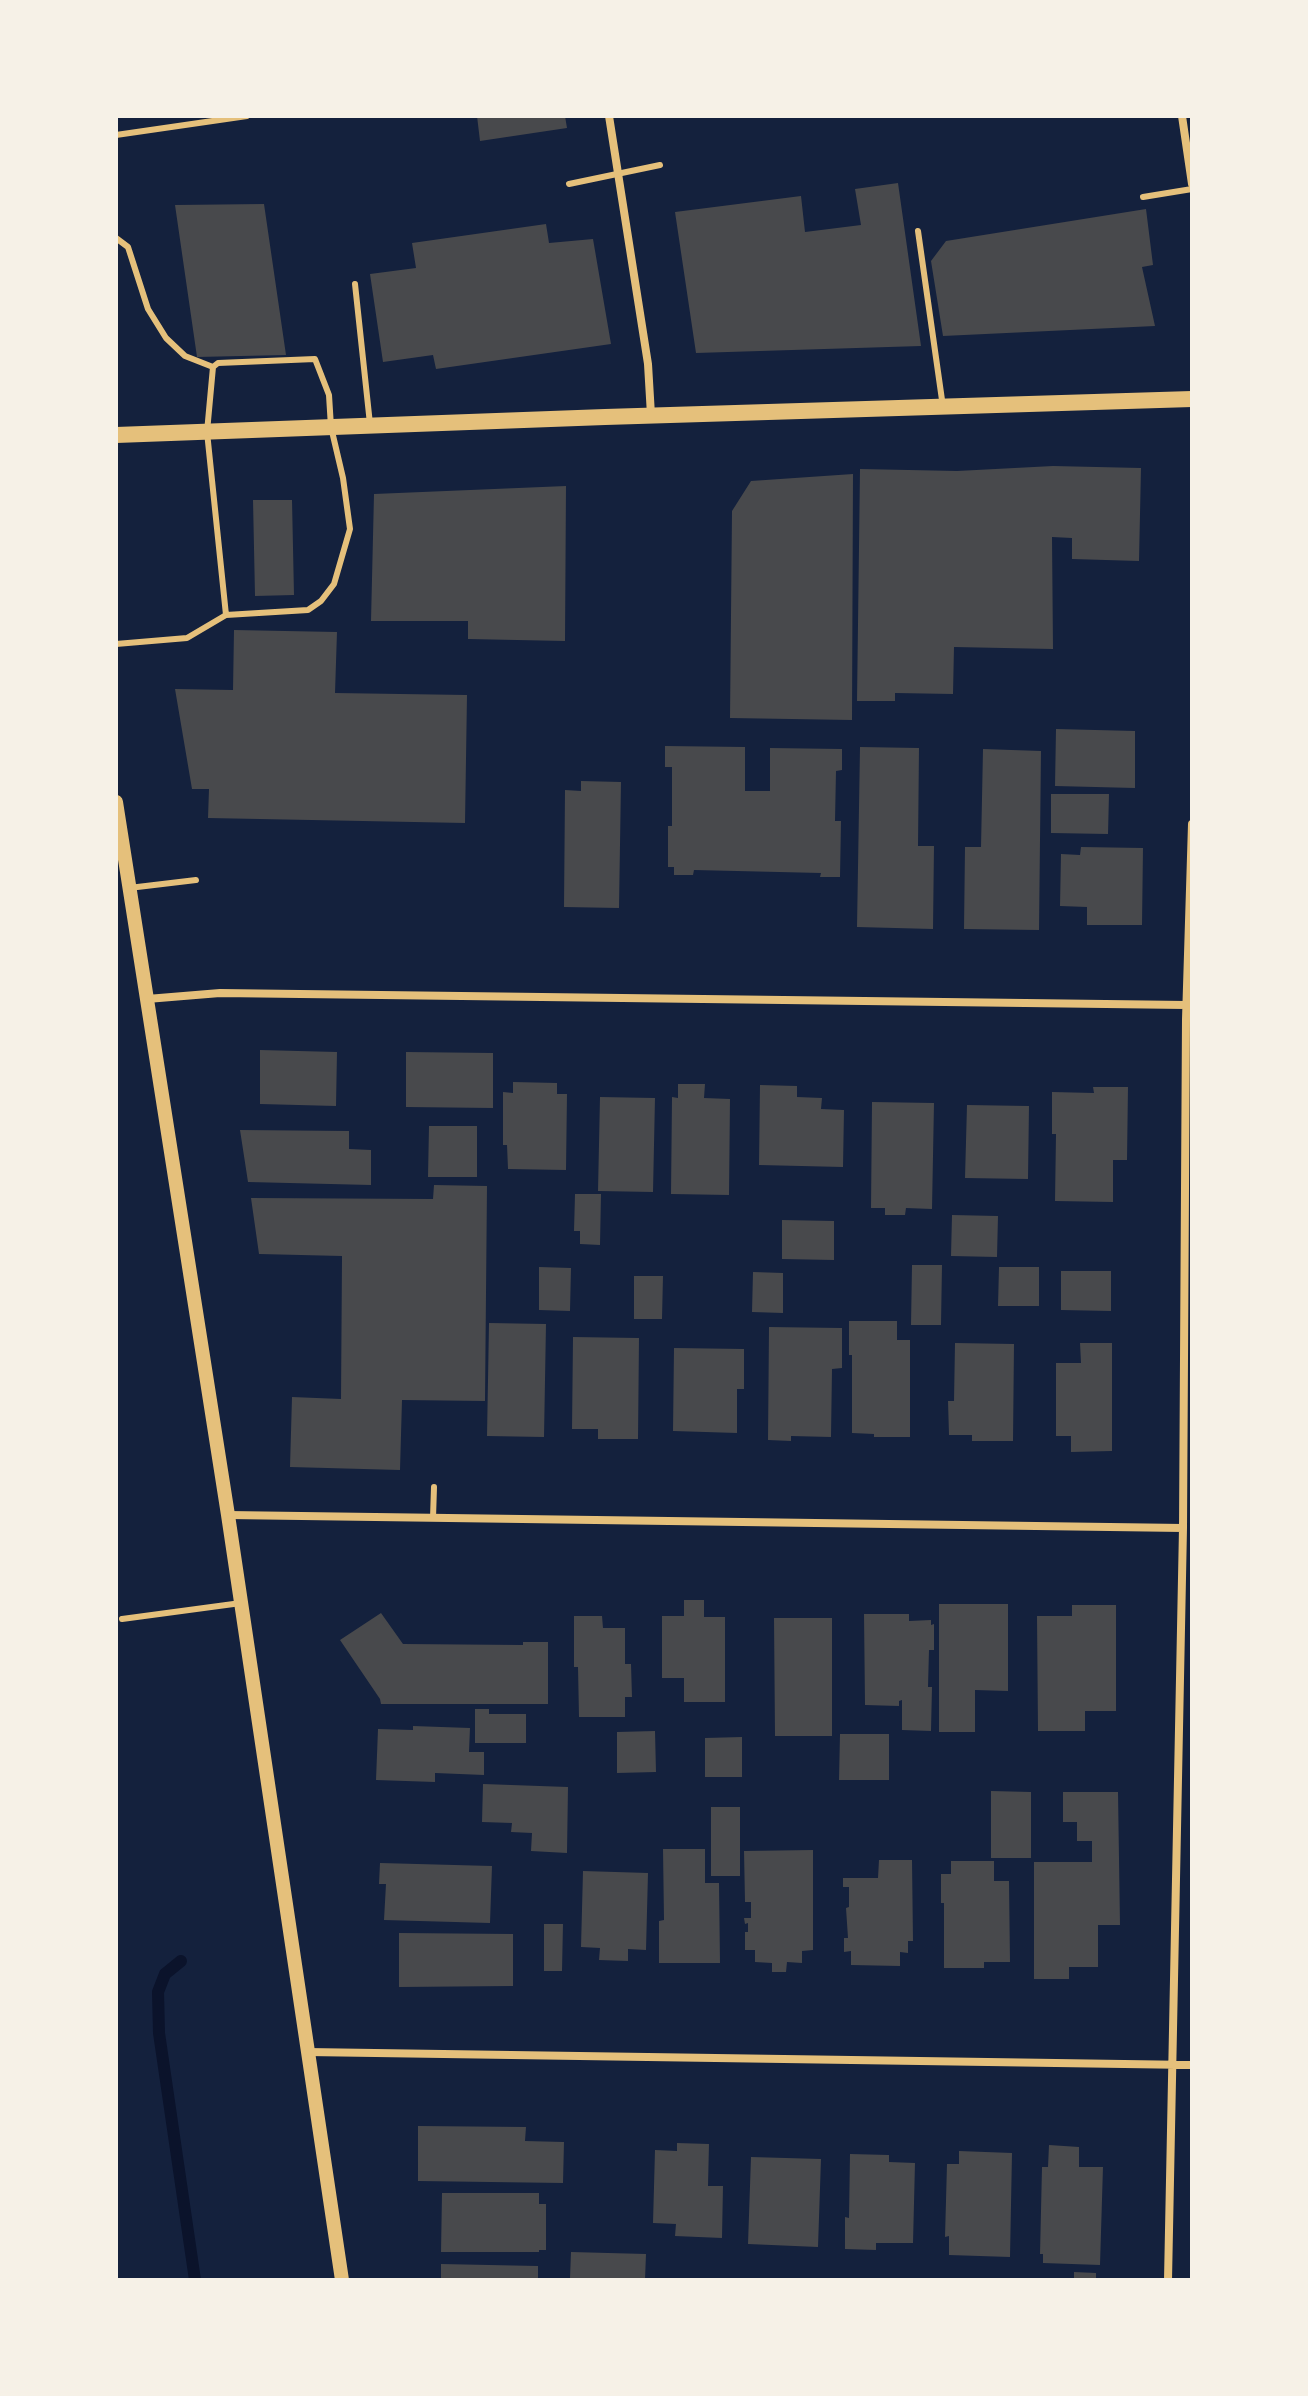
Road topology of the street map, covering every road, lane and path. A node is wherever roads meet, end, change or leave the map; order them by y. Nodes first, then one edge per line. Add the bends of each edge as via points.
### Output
1 (247, 116) edge
2 (609, 116) edge
3 (1182, 116) edge
4 (116, 135) edge
5 (660, 165) dead end
6 (619, 174) junction
7 (569, 184) dead end
8 (1192, 187) edge
9 (1143, 197) dead end
10 (918, 231) dead end
11 (116, 238) edge
12 (355, 284) dead end
13 (213, 367) junction
14 (1192, 399) edge
15 (943, 407) junction
16 (651, 415) junction
17 (370, 426) junction
18 (331, 427) junction
19 (207, 432) junction
20 (116, 435) edge
21 (226, 615) junction
22 (116, 644) edge
23 (116, 802) edge
24 (1192, 824) edge
25 (196, 880) dead end
26 (129, 888) junction
27 (147, 999) junction
28 (1186, 1005) junction
29 (1189, 1019) edge
30 (434, 1487) dead end
31 (228, 1515) junction
32 (433, 1518) junction
33 (1183, 1528) junction
34 (241, 1603) junction
35 (122, 1619) dead end
36 (306, 2052) junction
37 (1172, 2065) junction
38 (1192, 2065) edge
39 (342, 2280) edge
40 (1168, 2280) edge

1 - 4 lane
2 - 6 street
3 - 8 street
5 - 6 lane
6 - 7 lane
6 - 16 street
8 - 9 lane
10 - 15 lane
11 - 13 lane via 128,247 148,309 166,338 185,356
12 - 17 lane
13 - 18 lane via 315,359 329,395
13 - 19 lane
14 - 15 main road
15 - 16 main road
16 - 17 main road
17 - 18 main road
18 - 19 main road
18 - 21 lane via 350,529 334,584 308,610
19 - 20 main road
19 - 21 lane
21 - 22 lane via 187,638
23 - 26 street
24 - 28 street
25 - 26 lane
26 - 27 street
27 - 28 street via 220,993
27 - 31 street
28 - 29 street
29 - 33 street
30 - 32 lane
31 - 32 street
31 - 34 street
32 - 33 street
33 - 37 street
34 - 35 lane
34 - 36 street
36 - 37 street
36 - 39 street
37 - 38 street
37 - 40 street

